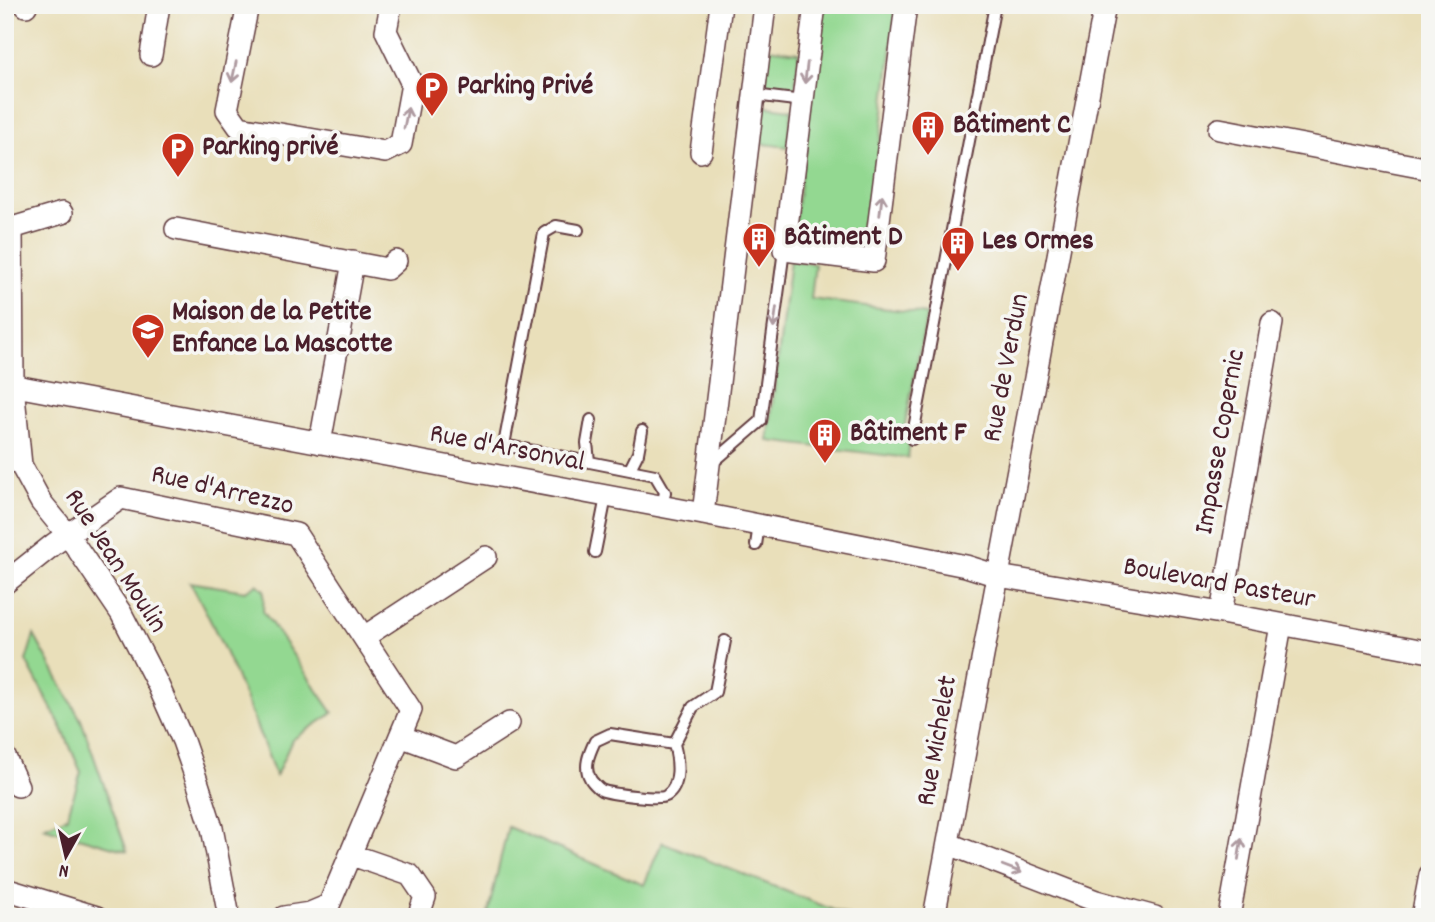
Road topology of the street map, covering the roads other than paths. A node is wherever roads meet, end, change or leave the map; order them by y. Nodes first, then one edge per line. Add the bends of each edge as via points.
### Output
1 (159, 5) edge
2 (248, 5) edge
3 (391, 5) edge
4 (721, 5) edge
5 (765, 5) edge
6 (815, 5) edge
7 (906, 5) edge
8 (995, 5) edge
9 (1105, 5) edge
10 (151, 55) dead end
11 (754, 95) junction
12 (803, 101) junction
13 (1219, 129) dead end
14 (701, 152) dead end
15 (1430, 169) edge
16 (62, 213) dead end
17 (8, 226) edge
18 (176, 229) dead end
19 (578, 230) dead end
20 (784, 250) junction
21 (396, 261) dead end
22 (353, 262) junction
23 (1272, 323) dead end
24 (9, 385) edge
25 (591, 420) dead end
26 (642, 431) dead end
27 (912, 439) dead end
28 (320, 443) junction
29 (589, 461) junction
30 (709, 465) junction
31 (630, 469) junction
32 (606, 497) junction
33 (662, 507) junction
34 (703, 514) junction
35 (68, 535) junction
36 (595, 552) dead end
37 (486, 557) dead end
38 (998, 576) junction
39 (5, 583) edge
40 (1221, 613) junction
41 (1281, 625) junction
42 (364, 637) junction
43 (725, 641) dead end
44 (1430, 653) edge
45 (509, 723) dead end
46 (400, 736) junction
47 (674, 744) junction
48 (5, 757) edge
49 (18, 786) dead end
50 (949, 844) junction
51 (352, 855) junction
52 (1430, 875) edge
53 (5, 889) edge
54 (310, 915) edge
55 (97, 917) edge
56 (229, 917) edge
57 (284, 917) edge
58 (418, 917) edge
59 (934, 917) edge
60 (1155, 917) edge
61 (1229, 917) edge
62 (1423, 917) edge

1 - 10 street
2 -> 3 street via 226,110 239,127 385,152 401,144 412,84 386,31
4 - 14 street
5 - 11 street
6 -> 12 street
20 -> 7 street via 874,261
8 - 27 lane
9 - 38 street, Rue de Verdun
11 - 12 lane
11 - 30 street
12 - 20 street
13 - 15 street
16 - 17 street, Rue Jean Moulin
17 - 24 street, Rue Jean Moulin
18 - 22 street
19 - 29 lane via 556,226 544,233 504,445
20 -> 30 lane via 761,421
21 - 22 street via 387,269
22 - 28 street
23 - 40 street, Impasse Copernic
24 - 28 street, Rue d'Arsonval
24 - 35 street, Rue Jean Moulin via 21,465 41,502
25 - 29 lane
26 - 31 lane
28 - 32 street, Rue d'Arsonval
29 - 31 lane
30 - 34 street
31 - 33 lane via 655,475 665,492
32 - 33 street, Rue d'Arsonval
32 - 36 lane
33 - 34 street, Rue d'Arsonval
34 - 38 street, Rue d'Arsonval via 758,535 966,566
35 - 39 street, Rue d'Arrezzo
35 - 42 street, Rue d'Arrezzo via 121,498 296,534
35 - 56 street, Rue Jean Moulin via 121,613 183,741 212,828
37 - 42 street
38 - 40 street, Boulevard Pasteur
38 - 50 street, Rue Michelet via 968,692
40 - 41 street, Boulevard Pasteur
41 - 44 street, Boulevard Pasteur
61 -> 41 street
42 - 46 street, Rue d'Arrezzo via 411,710
43 - 47 lane via 715,692 693,707
45 - 46 street via 456,757
46 - 51 street, Rue d'Arrezzo
47 - 47 lane via 610,734 595,741 587,759 589,777 601,790 655,799 666,796 674,786 679,761
48 - 49 street
50 - 59 street, Rue Michelet
50 -> 60 street via 1096,901
51 - 54 street, Rue d'Arrezzo via 329,905
51 - 58 street via 410,875 425,897
52 - 62 street
53 - 55 street
54 - 57 street, Rue d'Arrezzo

